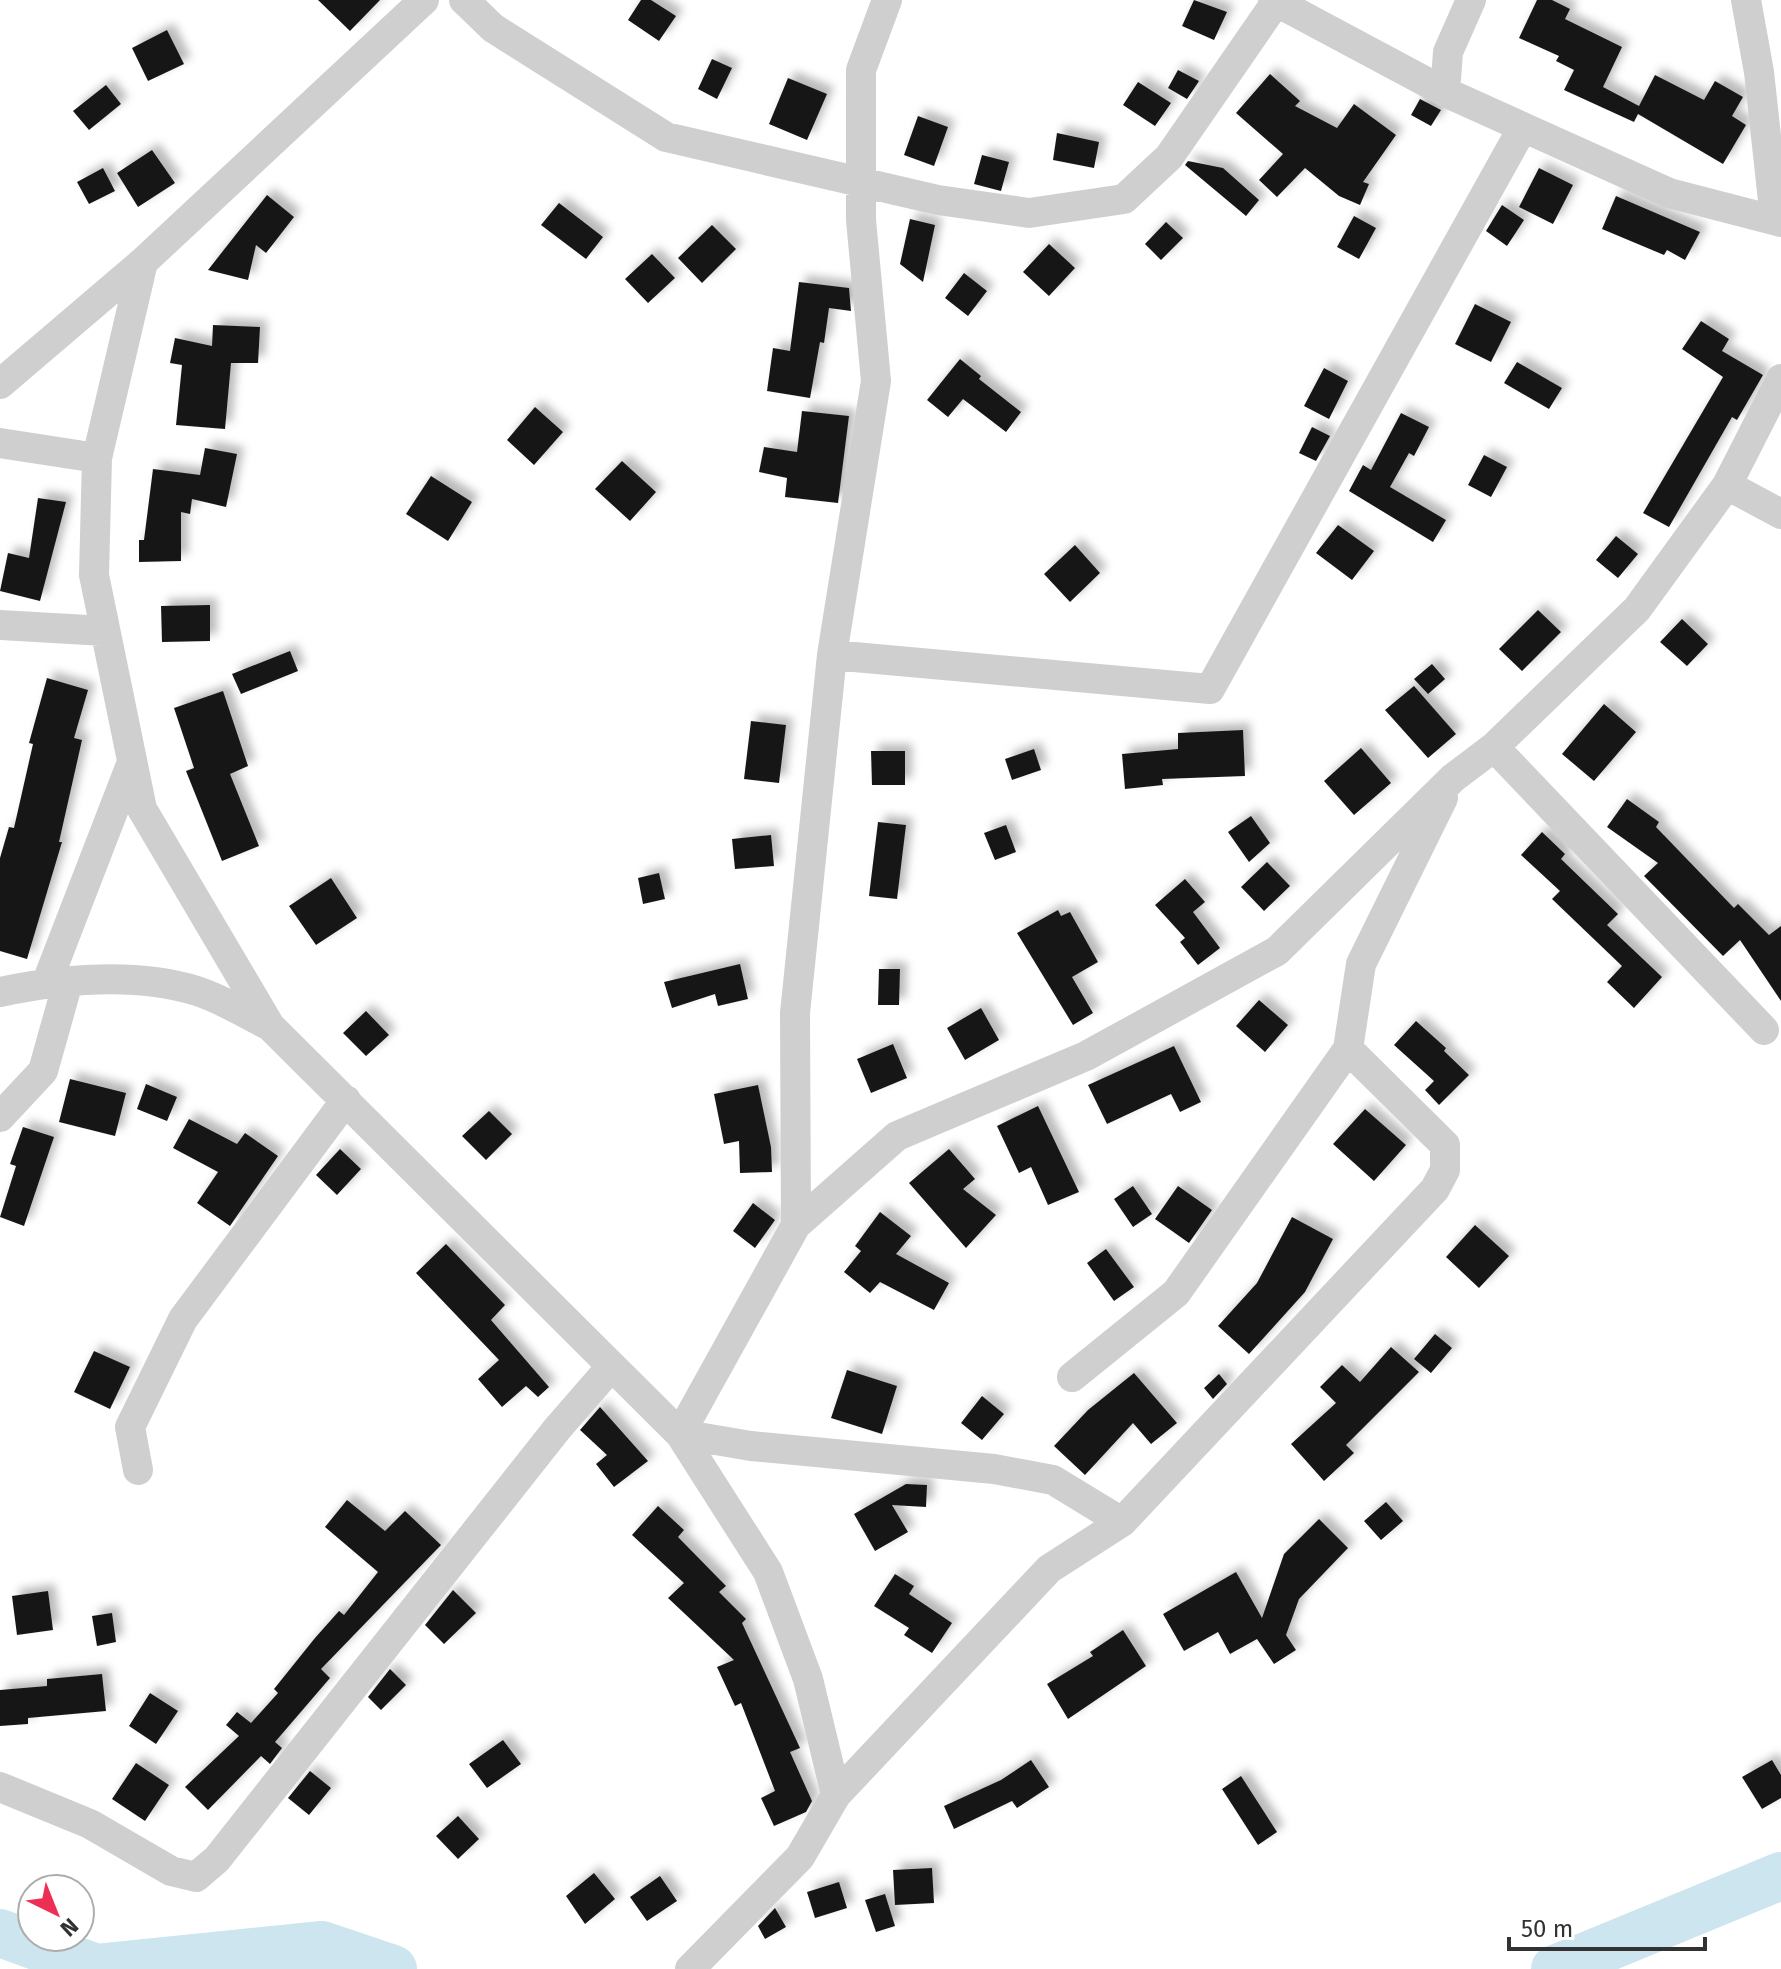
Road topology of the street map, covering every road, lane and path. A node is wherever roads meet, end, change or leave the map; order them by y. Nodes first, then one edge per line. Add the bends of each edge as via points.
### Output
1 (424, 0) edge
2 (464, 0) edge
3 (887, 0) edge
4 (1471, 0) edge
5 (1746, 0) edge
6 (1274, 1) edge
7 (1448, 52) junction
8 (1388, 62) junction
9 (1445, 92) junction
10 (1523, 127) junction
11 (861, 183) junction
12 (1778, 220) edge
13 (143, 262) junction
14 (1781, 379) edge
15 (0, 384) edge
16 (0, 443) edge
17 (97, 458) junction
18 (1727, 485) junction
19 (1781, 514) edge
20 (0, 625) edge
21 (105, 631) junction
22 (832, 655) junction
23 (1494, 747) junction
24 (132, 762) junction
25 (1453, 778) junction
26 (58, 982) junction
27 (0, 992) edge
28 (270, 1026) junction
29 (1764, 1030) dead end
30 (1348, 1049) junction
31 (346, 1100) junction
32 (0, 1117) edge
33 (796, 1225) junction
34 (610, 1368) junction
35 (1072, 1377) dead end
36 (680, 1434) junction
37 (138, 1470) dead end
38 (1122, 1522) junction
39 (0, 1787) edge
40 (836, 1795) junction
41 (690, 1969) edge

1 - 13 street
2 - 11 street via 493,28 666,137
3 - 11 street via 861,70
4 - 7 street
5 - 12 street
6 - 8 street
6 - 11 street via 1169,157 1124,199 1029,213
7 - 8 street
7 - 9 street
8 - 9 street
9 - 10 street
10 - 12 street via 1669,193
10 - 22 street via 1210,689
11 - 22 street via 876,381
13 - 15 street
13 - 17 street
14 - 18 street
16 - 17 street
17 - 21 street via 94,575
18 - 19 street
18 - 23 street via 1637,609
20 - 21 street
21 - 24 street
22 - 33 street via 795,1013
23 - 25 street
23 - 29 street
24 - 26 street
24 - 28 street via 142,809
25 - 30 street via 1361,964
25 - 33 street via 1277,951 1086,1056 897,1136
26 - 27 street
26 - 28 street via 154,981 199,992
26 - 32 street via 43,1071
28 - 31 street
30 - 35 street via 1176,1293
30 - 38 street via 1445,1145 1445,1170 1435,1189
31 - 34 street
31 - 37 street via 183,1319 130,1427
33 - 36 street
34 - 36 street
34 - 39 street via 217,1859 196,1877 171,1871 90,1824
36 - 38 street via 1053,1480
36 - 40 street via 768,1572 808,1679
38 - 40 street via 1049,1569
40 - 41 street via 800,1857

